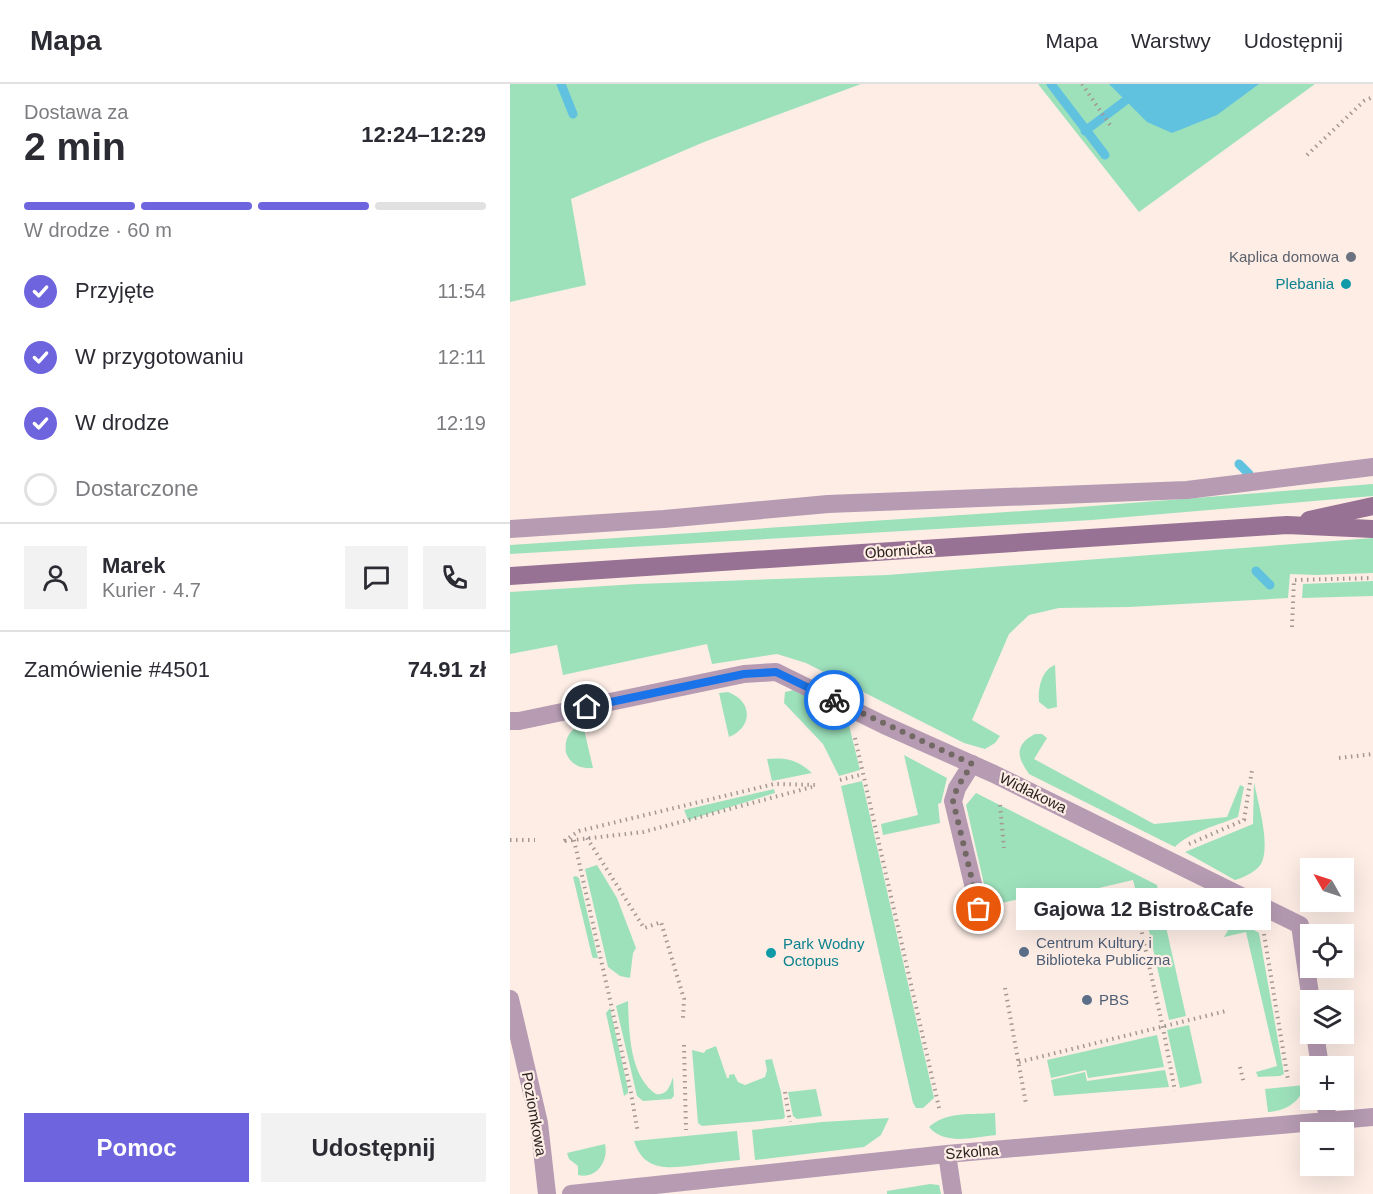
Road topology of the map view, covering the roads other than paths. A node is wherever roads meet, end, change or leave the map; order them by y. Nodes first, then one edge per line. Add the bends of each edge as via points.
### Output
1 (1373, 467) edge
2 (1373, 506) edge
3 (1287, 525) junction
4 (510, 529) edge
5 (1373, 529) edge
6 (510, 576) edge
7 (510, 722) edge
8 (972, 764) junction
9 (979, 909) dead end
10 (1309, 990) edge
11 (510, 999) edge
12 (1326, 1110) edge
13 (1373, 1117) edge
14 (1328, 1121) junction
15 (947, 1154) junction
16 (547, 1194) edge
17 (571, 1194) edge
18 (954, 1194) edge

1 - 4 street via 1187,490 828,504
2 - 3 main road, Obornicka
3 - 5 main road, Obornicka
3 - 6 main road, Obornicka
7 - 8 street, Widłakowa via 744,674 776,672
8 - 9 street via 953,801
8 - 10 street, Widłakowa via 1300,925
11 - 16 street, Poziomkowa via 539,1123
12 - 14 street
13 - 14 street, Szkolna
14 - 15 street, Szkolna
15 - 17 street, Szkolna
15 - 18 street

